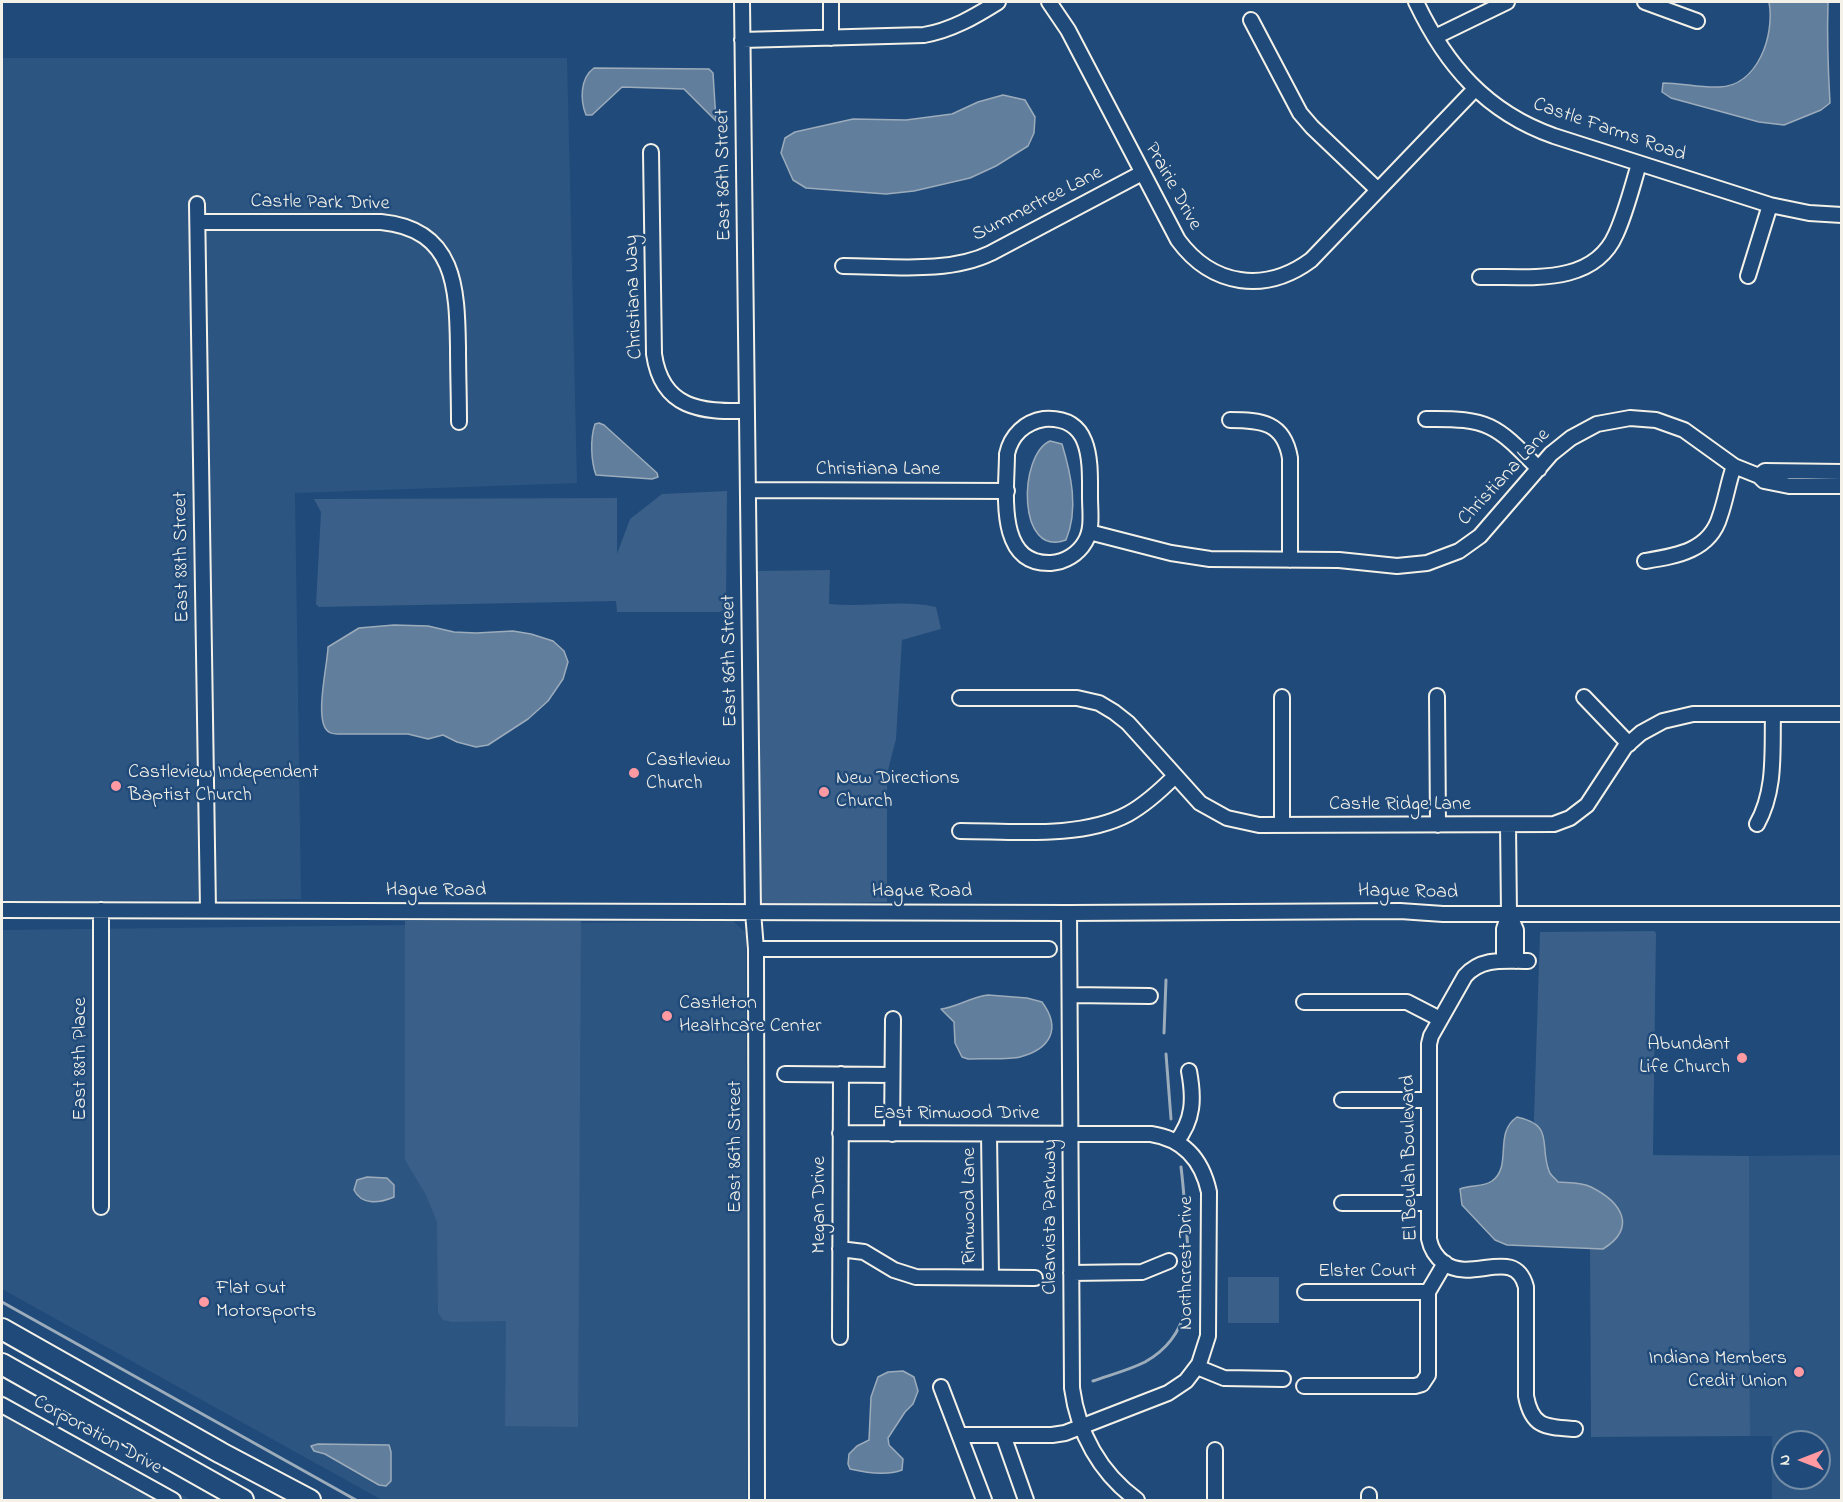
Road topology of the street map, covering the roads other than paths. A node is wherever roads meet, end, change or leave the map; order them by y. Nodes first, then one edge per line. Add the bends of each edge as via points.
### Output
1 (742, 2) edge
2 (831, 2) edge
3 (998, 2) edge
4 (1049, 2) edge
5 (1416, 2) edge
6 (1507, 2) edge
7 (1645, 2) edge
8 (1251, 20) dead end
9 (1697, 21) dead end
10 (1435, 37) junction
11 (831, 38) junction
12 (742, 40) junction
13 (1475, 89) junction
14 (651, 152) dead end
15 (1639, 164) junction
16 (1142, 173) junction
17 (1378, 190) junction
18 (197, 204) dead end
19 (1770, 206) junction
20 (1842, 215) edge
21 (198, 222) junction
22 (843, 266) dead end
23 (1748, 276) dead end
24 (1480, 277) dead end
25 (747, 411) junction
26 (1426, 419) dead end
27 (1230, 420) dead end
28 (459, 422) dead end
29 (1734, 466) junction
30 (1539, 469) junction
31 (1842, 472) edge
32 (1759, 476) junction
33 (1842, 486) edge
34 (748, 490) junction
35 (1008, 491) junction
36 (1089, 531) junction
37 (1290, 560) junction
38 (1645, 561) dead end
39 (1437, 696) dead end
40 (1281, 697) dead end
41 (1584, 697) dead end
42 (960, 698) dead end
43 (1773, 714) junction
44 (1842, 714) edge
45 (1629, 744) junction
46 (1174, 777) junction
47 (1757, 824) dead end
48 (1281, 825) junction
49 (1438, 825) junction
50 (1508, 825) junction
51 (960, 831) dead end
52 (2, 910) edge
53 (101, 910) junction
54 (208, 910) junction
55 (753, 912) junction
56 (1069, 913) junction
57 (1509, 914) junction
58 (1842, 914) edge
59 (756, 949) junction
60 (1049, 949) dead end
61 (1070, 995) junction
62 (1150, 996) dead end
63 (1304, 1002) dead end
64 (892, 1019) dead end
65 (1440, 1019) junction
66 (1189, 1071) dead end
67 (785, 1074) dead end
68 (841, 1074) junction
69 (892, 1075) junction
70 (1342, 1100) dead end
71 (1429, 1100) junction
72 (840, 1133) junction
73 (892, 1134) junction
74 (989, 1134) junction
75 (1071, 1135) junction
76 (1176, 1142) junction
77 (1342, 1203) dead end
78 (1429, 1203) junction
79 (102, 1207) dead end
80 (840, 1249) junction
81 (1169, 1261) dead end
82 (1445, 1263) junction
83 (1071, 1273) junction
84 (991, 1278) junction
85 (1035, 1278) dead end
86 (1305, 1292) dead end
87 (1428, 1292) junction
88 (2, 1329) edge
89 (840, 1337) dead end
90 (2, 1364) edge
91 (1197, 1367) junction
92 (1283, 1379) dead end
93 (1304, 1386) dead end
94 (941, 1387) dead end
95 (2, 1405) edge
96 (1081, 1427) junction
97 (1575, 1429) dead end
98 (960, 1435) junction
99 (1003, 1435) junction
100 (1215, 1449) dead end
101 (221, 1453) junction
102 (173, 1500) edge
103 (243, 1500) edge
104 (294, 1500) edge
105 (310, 1500) edge
106 (757, 1500) edge
107 (984, 1500) edge
108 (1026, 1500) edge
109 (1137, 1500) edge
110 (1215, 1500) edge

1 - 12 street, East 86th Street
2 - 11 street
3 - 11 street via 969,20 936,33
4 - 16 street, Prairie Drive via 1068,30
5 - 10 street, Castle Farms Road
6 - 10 street
7 - 9 street
8 - 17 street via 1300,113
10 - 13 street, Castle Farms Road
11 - 12 street
12 - 25 street, East 86th Street
13 - 15 street, Castle Farms Road via 1529,126
13 - 17 street, Prairie Drive
14 - 25 street, Christiana Way via 654,354 659,375 674,396 693,407
15 - 19 street, Castle Farms Road
15 - 24 street via 1616,236 1591,264 1562,275
16 - 17 street, Prairie Drive via 1185,250 1204,267 1248,281 1278,278 1304,265
16 - 22 street, Summertree Lane via 971,261 938,266
18 - 21 street, East 88th Street
19 - 20 street, Castle Farms Road
19 - 23 street
21 - 28 street, Castle Park Drive via 381,222 403,226 425,238 444,256 455,286
21 - 54 street, East 88th Street
25 - 34 street, East 86th Street
26 - 30 street via 1464,419 1488,425 1507,437
27 - 37 street via 1264,423 1286,442 1290,458
29 - 30 street, Christiana Lane via 1684,430 1656,420 1630,418 1597,424 1578,433
29 - 32 street, Christiana Lane
29 - 38 street via 1721,514 1710,535 1691,551
30 - 37 street, Christiana Lane via 1480,536 1439,560 1397,567 1340,560
31 - 32 street via 1765,471
32 - 33 street, Christiana Lane via 1785,486
34 - 35 street, Christiana Lane
34 - 55 street, East 86th Street
35 - 36 street via 1010,537 1030,558 1063,560 1081,548
35 - 36 street via 1007,454 1013,438 1036,420 1065,422 1079,432 1088,447
36 - 37 street, Christiana Lane via 1189,556
39 - 49 street
40 - 48 street
41 - 45 street
42 - 46 street, Castle Ridge Lane via 1073,698 1099,703 1128,723
43 - 44 street, Castle Ridge Lane
43 - 45 street, Castle Ridge Lane via 1684,715 1656,724
43 - 47 street via 1772,783
45 - 50 street, Castle Ridge Lane via 1576,815 1550,825
46 - 48 street, Castle Ridge Lane via 1200,803 1221,816 1245,823
46 - 51 street via 1136,809 1097,826
48 - 49 street, Castle Ridge Lane
49 - 50 street, Castle Ridge Lane
50 - 57 street, El Beulah Boulevard
52 - 53 street, Hague Road
53 - 54 street, Hague Road
53 - 79 street, East 88th Place
54 - 55 street, Hague Road
55 - 56 street, Hague Road
55 - 59 street, East 86th Street
56 - 57 street, Hague Road
56 - 61 street, Clearvista Parkway
57 - 58 street, Hague Road
57 - 65 street, El Beulah Boulevard via 1516,930 1516,961 1482,963 1469,971
59 - 60 street
59 - 106 street, East 86th Street
61 - 62 street
61 - 75 street, Clearvista Parkway
63 - 65 street via 1407,1002
64 - 69 street
65 - 71 street, El Beulah Boulevard via 1429,1044
66 - 76 street via 1191,1115
67 - 68 street
68 - 69 street
68 - 72 street, Megan Drive
69 - 73 street
70 - 71 street
71 - 78 street, El Beulah Boulevard
72 - 73 street, East Rimwood Drive
72 - 80 street, Megan Drive
73 - 74 street, East Rimwood Drive
74 - 75 street, East Rimwood Drive
74 - 84 street, Rimwood Lane
75 - 76 street, Northcrest Drive via 1151,1134
75 - 83 street, Clearvista Parkway
76 - 91 street, Northcrest Drive via 1200,1166 1209,1192 1208,1336
77 - 78 street
78 - 82 street, El Beulah Boulevard via 1430,1242
80 - 84 street via 864,1252 911,1276
80 - 89 street, Megan Drive
81 - 83 street via 1142,1272
82 - 87 street
82 - 97 street via 1465,1270 1505,1266 1516,1268 1523,1275 1528,1408 1547,1427
83 - 96 street, Clearvista Parkway via 1072,1384
84 - 85 street
86 - 87 street, Elster Court
87 - 93 street via 1428,1374 1424,1382 1414,1386
88 - 101 highway
90 - 103 highway
91 - 92 street via 1224,1378
91 - 96 street, Northcrest Drive via 1168,1393
94 - 98 street
95 - 102 street, Corporation Drive
96 - 99 street, Northcrest Drive via 1056,1435
96 - 109 street, Clearvista Parkway via 1098,1461
98 - 99 street, Northcrest Drive
98 - 107 street
99 - 108 street
100 - 110 street
101 - 104 highway
101 - 105 highway

